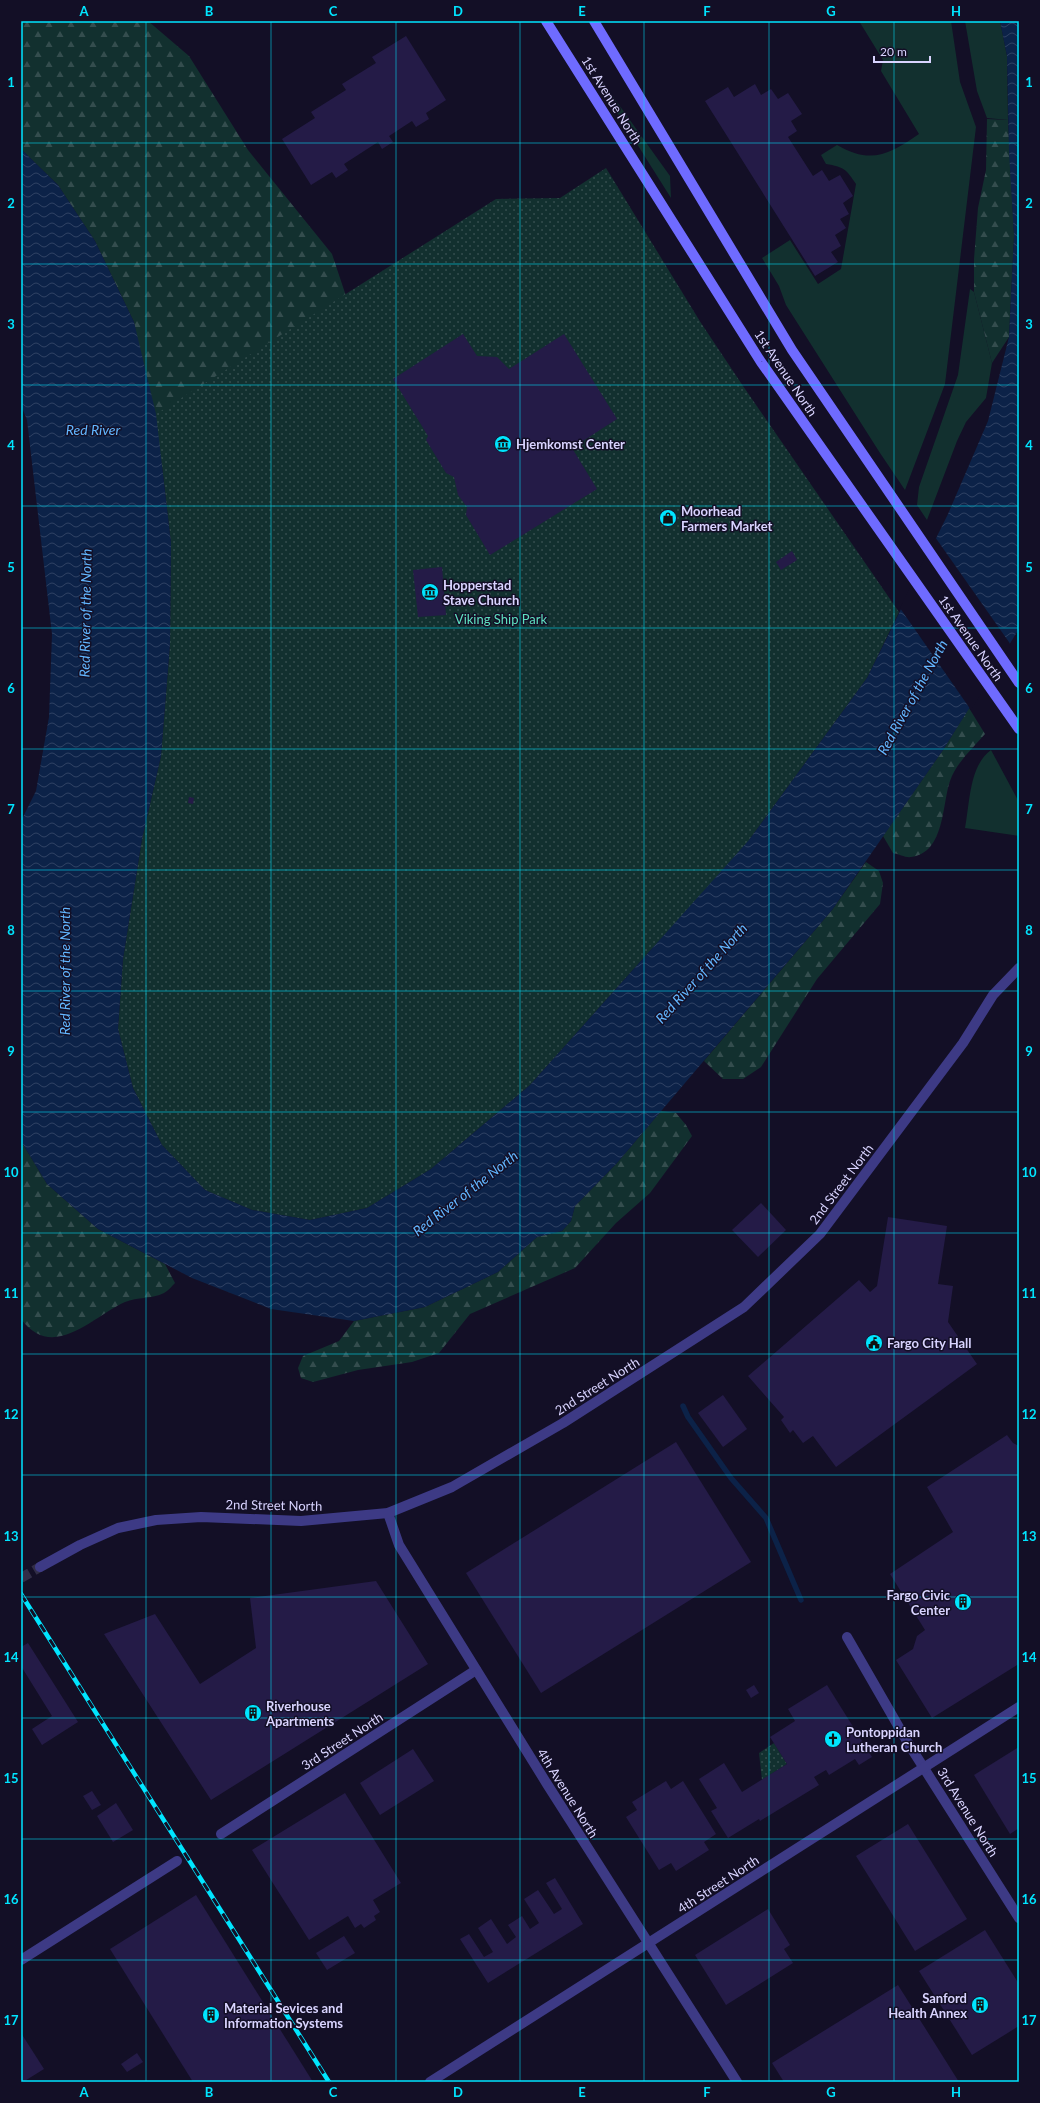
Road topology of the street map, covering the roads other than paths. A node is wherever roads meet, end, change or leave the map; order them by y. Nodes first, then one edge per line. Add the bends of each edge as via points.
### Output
1 (546, 21) edge
2 (594, 21) edge
3 (1019, 684) edge
4 (1019, 729) edge
5 (1019, 968) edge
6 (388, 1513) junction
7 (40, 1567) tunnel mouth
8 (847, 1637) dead end
9 (476, 1670) junction
10 (1019, 1707) edge
11 (924, 1766) junction
12 (221, 1834) dead end
13 (177, 1861) dead end
14 (1019, 1918) edge
15 (648, 1944) junction
16 (21, 1960) edge
17 (430, 2082) edge
18 (737, 2082) edge

1 - 4 main road, 1st Avenue North via 761,362
2 - 3 main road, 1st Avenue North via 792,350
5 - 6 street, 2nd Street North via 993,995 963,1043 820,1234 744,1307 520,1449 452,1487
6 - 7 street, 2nd Street North via 301,1521 201,1517 156,1520 118,1528
6 - 9 street, 4th Avenue North via 399,1545
8 - 11 street, 3rd Avenue North
9 - 12 street, 3rd Street North
9 - 15 street, 4th Avenue North
10 - 11 street, 4th Street North
11 - 14 street, 3rd Avenue North
11 - 15 street, 4th Street North
13 - 16 street
15 - 17 street, 4th Street North
15 - 18 street, 4th Avenue North

